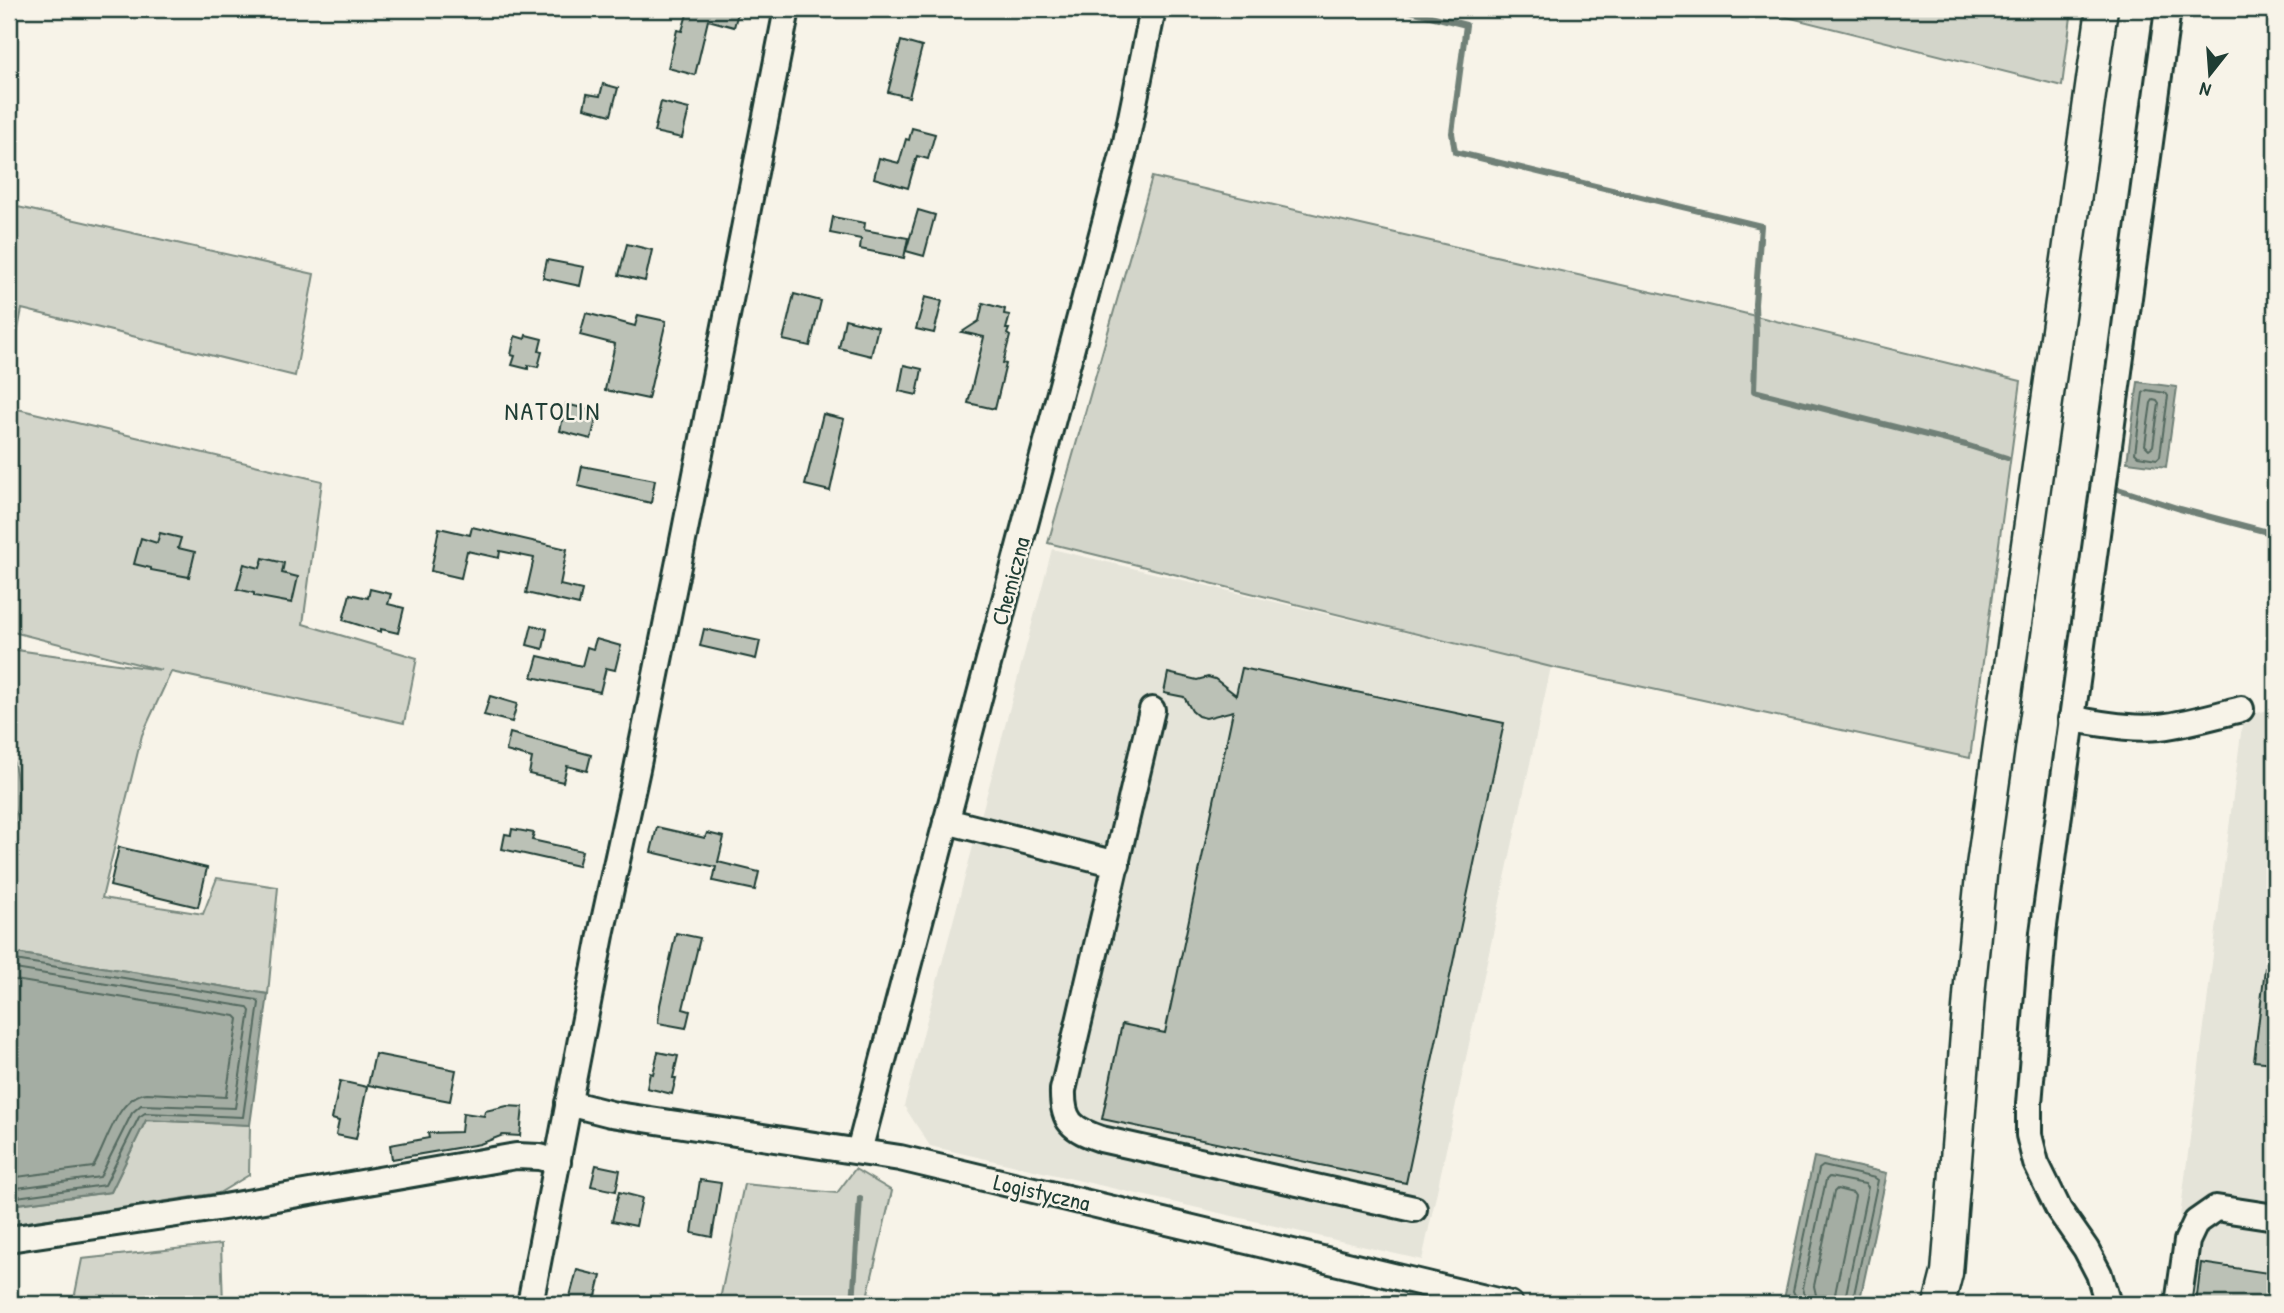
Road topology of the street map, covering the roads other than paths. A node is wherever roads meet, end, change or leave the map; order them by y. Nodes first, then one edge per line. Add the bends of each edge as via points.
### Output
1 (787, 9) edge
2 (1153, 9) edge
3 (2102, 9) edge
4 (2168, 9) edge
5 (2241, 709) dead end
6 (1152, 710) dead end
7 (2071, 719) junction
8 (946, 821) junction
9 (1117, 864) junction
10 (568, 1103) junction
11 (859, 1151) junction
12 (558, 1162) junction
13 (1414, 1209) dead end
14 (2275, 1217) edge
15 (9, 1239) edge
16 (1947, 1273) junction
17 (530, 1304) edge
18 (1510, 1304) edge
19 (1939, 1304) edge
20 (1950, 1304) edge
21 (2108, 1304) edge
22 (2178, 1304) edge

1 - 10 street
2 - 8 street, Chemiczna via 1125,147
3 - 16 main road via 1981,877
4 - 7 street
5 - 7 street via 2157,727
6 - 9 street
7 - 21 street via 2043,933 2029,1135 2046,1188 2086,1249
8 - 9 street
8 - 11 street, Chemiczna
9 - 13 street via 1063,1090 1062,1109 1070,1123 1101,1139
10 - 11 street, Logistyczna via 611,1114
10 - 12 street
11 - 18 street, Logistyczna
12 - 15 street via 516,1156
12 - 17 street
14 - 22 street via 2216,1208 2196,1222 2187,1241
16 - 19 main road
16 - 20 main road

